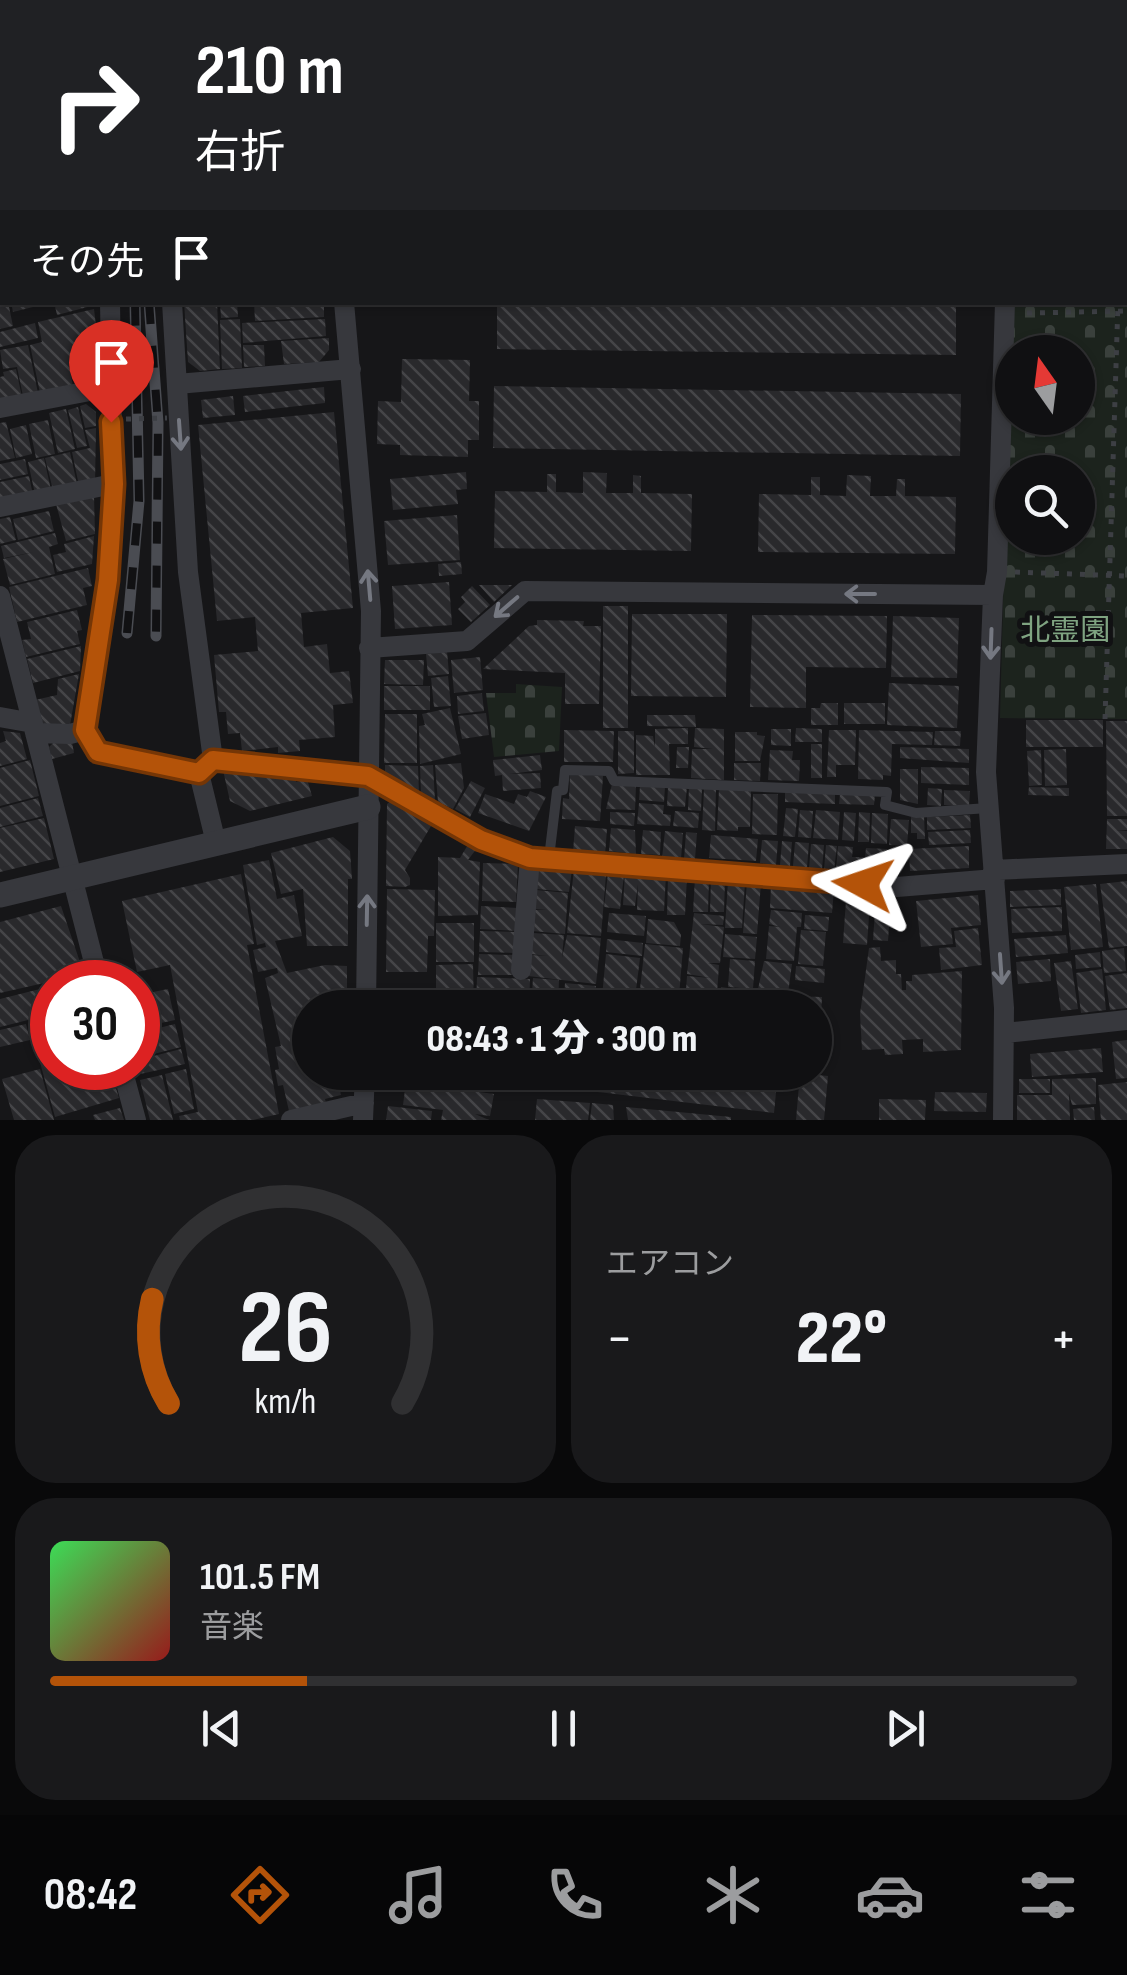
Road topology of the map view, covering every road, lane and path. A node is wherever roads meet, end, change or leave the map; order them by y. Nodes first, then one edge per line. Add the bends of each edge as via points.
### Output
1 (110, 305) edge
2 (172, 305) edge
3 (344, 305) edge
4 (1118, 305) edge
5 (1005, 308) edge
6 (1118, 312) junction
7 (1127, 312) edge
8 (350, 369) junction
9 (177, 384) junction
10 (111, 387) junction
11 (0, 408) edge
12 (167, 418) dead end
13 (126, 419) dead end
14 (114, 484) junction
15 (0, 508) edge
16 (997, 572) junction
17 (1109, 575) junction
18 (1127, 576) edge
19 (993, 595) junction
20 (0, 596) edge
21 (370, 648) junction
22 (0, 717) edge
23 (1105, 719) dead end
24 (34, 728) junction
25 (85, 730) junction
26 (206, 767) junction
27 (368, 776) junction
28 (368, 807) junction
29 (988, 808) junction
30 (216, 843) junction
31 (540, 858) junction
32 (1127, 864) edge
33 (994, 874) junction
34 (71, 877) junction
35 (0, 895) edge
36 (93, 960) edge
37 (520, 970) dead end
38 (366, 990) edge
39 (1127, 1020) edge
40 (1005, 1033) junction
41 (128, 1090) edge
42 (364, 1112) edge
43 (136, 1120) edge
44 (291, 1120) edge
45 (1002, 1120) edge

1 - 10 street
2 - 9 street
3 - 8 street
4 - 6 path
5 - 6 path
5 - 16 street
6 - 7 path
6 - 17 path
8 - 9 street
21 -> 8 street
9 -> 26 street
10 - 11 street
10 - 14 street
12 - 13 path, bridge
14 - 15 street
14 - 25 street via 108,580
16 - 17 path
16 - 19 street
17 - 18 path
17 - 23 path
19 -> 21 street via 524,591 467,641
19 -> 29 street
20 - 24 street
21 - 27 street
22 - 24 street
24 - 25 street
24 - 34 street
25 - 26 street via 98,752
26 - 27 street
26 - 30 street
27 - 28 street
27 - 31 street via 481,840
28 - 30 street
38 -> 28 street
29 - 31 lane via 916,813 885,805 886,792 614,780 610,770 565,770
29 - 33 street
30 - 34 street
31 - 33 street via 897,887
31 - 37 street
32 - 33 street
33 -> 40 street
34 - 35 street
34 - 36 street
39 - 40 street
40 - 45 street
41 - 43 street
42 - 44 street

